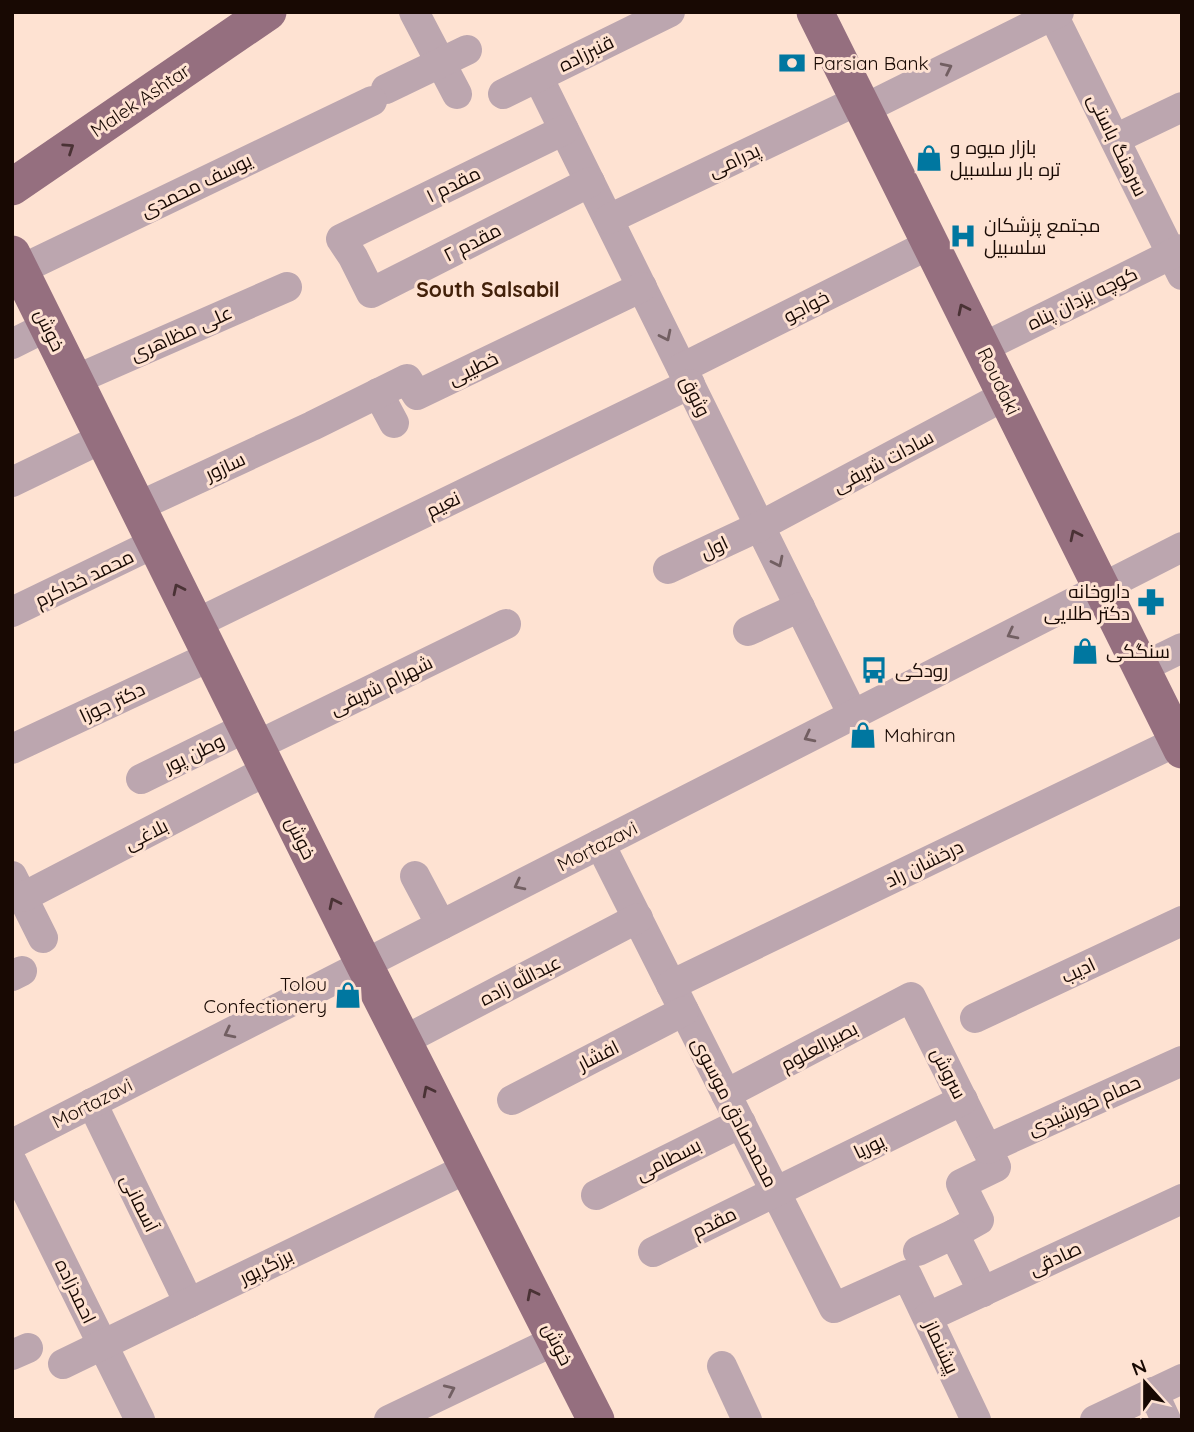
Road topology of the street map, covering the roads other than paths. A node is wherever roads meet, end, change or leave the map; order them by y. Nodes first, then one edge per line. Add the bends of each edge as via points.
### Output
1 (268, 12) edge
2 (414, 12) edge
3 (670, 12) edge
4 (816, 12) edge
5 (1056, 14) edge
6 (454, 57) junction
7 (538, 77) junction
8 (457, 94) dead end
9 (503, 94) dead end
10 (861, 104) junction
11 (1182, 107) edge
12 (564, 130) junction
13 (1115, 139) junction
14 (590, 182) junction
15 (12, 187) edge
16 (608, 219) junction
17 (341, 239) joint
18 (930, 244) junction
19 (1178, 259) edge
20 (16, 262) edge
21 (287, 286) dead end
22 (642, 287) junction
23 (48, 326) junction
24 (12, 344) edge
25 (982, 348) junction
26 (686, 376) junction
27 (75, 380) junction
28 (378, 393) junction
29 (1006, 396) junction
30 (394, 423) dead end
31 (312, 426) joint
32 (103, 438) junction
33 (12, 482) edge
34 (137, 507) junction
35 (760, 526) junction
36 (155, 543) junction
37 (1182, 547) edge
38 (668, 569) dead end
39 (1101, 588) junction
40 (800, 607) junction
41 (12, 612) edge
42 (506, 624) dead end
43 (748, 631) dead end
44 (203, 640) junction
45 (1182, 648) edge
46 (1141, 668) junction
47 (853, 715) junction
48 (1180, 743) edge
49 (12, 748) edge
50 (257, 748) junction
51 (141, 779) dead end
52 (600, 844) junction
53 (415, 876) dead end
54 (17, 886) edge
55 (638, 918) junction
56 (1182, 921) edge
57 (441, 925) junction
58 (43, 939) dead end
59 (364, 964) junction
60 (671, 985) junction
61 (911, 998) joint
62 (684, 1011) junction
63 (975, 1018) dead end
64 (403, 1041) junction
65 (1182, 1061) edge
66 (726, 1094) junction
67 (512, 1100) dead end
68 (963, 1100) junction
69 (92, 1103) junction
70 (741, 1123) junction
71 (12, 1144) edge
72 (987, 1149) junction
73 (12, 1162) edge
74 (468, 1168) junction
75 (776, 1192) junction
76 (596, 1195) dead end
77 (1182, 1199) edge
78 (954, 1234) junction
79 (653, 1252) dead end
80 (913, 1263) junction
81 (982, 1292) junction
82 (189, 1303) junction
83 (928, 1317) junction
84 (556, 1340) junction
85 (103, 1345) junction
86 (63, 1364) dead end
87 (722, 1366) dead end
88 (1182, 1379) edge
89 (1153, 1392) junction
90 (139, 1420) edge
91 (388, 1420) edge
92 (596, 1420) edge
93 (747, 1420) edge
94 (976, 1420) edge
95 (1095, 1420) edge
96 (1166, 1420) edge

15 -> 1 main road, Malek Ashtar
2 - 6 street
3 - 7 street, قنبرزاده
4 - 10 main road, Roudaki
10 -> 5 street, پدرامی
5 - 13 street, سرهنگ باستی
6 - 8 street
6 - 20 street, یوسف محمدی
7 - 9 street, قنبرزاده
7 - 12 street, وثوق
10 - 16 street, پدرامی
10 - 18 main road, Roudaki
11 - 13 street
12 - 14 street, وثوق
12 - 17 street, مقدم ۱
13 - 19 street, سرهنگ باستی
14 - 16 street, وثوق
14 - 17 street, مقدم ۲ via 371,293
16 - 22 street, وثوق
25 -> 18 main road, Roudaki
18 - 26 street, خواجو
19 - 25 street, کوچه یزدان پناه
20 - 23 main road, خوش
21 - 27 street, علی مظاهری
22 -> 26 street, وثوق
22 - 28 street, خطیبی via 417,395 407,379
23 - 24 street
23 - 27 main road, خوش
25 - 29 main road, Roudaki
26 - 35 street, وثوق
26 - 44 street, نعیم
27 - 32 main road, خوش
28 - 30 street
28 - 31 street, خطیبی
29 - 35 street, سادات شریفی
39 -> 29 main road, Roudaki
31 - 34 street, سازور
32 - 33 street
32 - 34 main road, خوش
34 - 36 main road, خوش
35 - 38 street, اول
35 -> 40 street, وثوق
36 - 41 street, محمد خداکرم
44 -> 36 main road, خوش
37 - 39 street, Mortazavi
39 - 46 main road, Roudaki
39 -> 47 street, Mortazavi
40 - 43 street
40 - 47 street, وثوق
42 - 50 street, شهرام شریفی
44 - 49 street, دکتر جوزا
44 - 50 main road, خوش
45 - 46 street
46 - 48 main road, Roudaki
47 -> 52 street, Mortazavi
48 - 60 street, درخشان راد
50 - 51 street, وطن پور
50 - 54 street, بلاغی
59 -> 50 main road, خوش
52 - 55 street, محمدصادق موسوی
52 -> 57 street, Mortazavi
53 - 57 street
54 - 58 street
55 - 60 street, محمدصادق موسوی
55 - 64 street, عبدالله زاده
56 - 63 street, ادیب
57 - 59 street, Mortazavi
59 - 64 main road, خوش
59 -> 69 street, Mortazavi
60 - 62 street, محمدصادق موسوی
61 - 66 street, بصیرالعلوم
61 - 68 street, سروش
62 - 66 street, محمدصادق موسوی
62 - 67 street, افشار
74 -> 64 main road, خوش
65 - 72 street, حمام خورشیدی
66 - 70 street, محمدصادق موسوی
68 - 72 street, سروش
68 - 75 street, پوریا
69 - 71 street, Mortazavi
69 - 82 street, آسمانی
70 - 75 street, محمدصادق موسوی
70 - 76 street, بسطامی
72 - 78 street via 996,1167 961,1184 979,1220
73 - 85 street, احمدزاده
74 - 82 street, برزگرپور
84 -> 74 main road, خوش
75 - 79 street, مقدم
75 - 80 street, محمدصادق موسوی via 834,1308
77 - 81 street, صادقی
78 - 80 street
78 - 81 street
80 - 83 street, پیشنماز
81 - 83 street, صادقی
82 - 85 street, برزگرپور
83 - 94 street, پیشنماز
91 -> 84 street
84 - 92 main road, خوش
85 - 86 street, برزگرپور
85 - 90 street, احمدزاده
87 - 93 street
88 - 89 street
89 - 95 street
89 - 96 street

